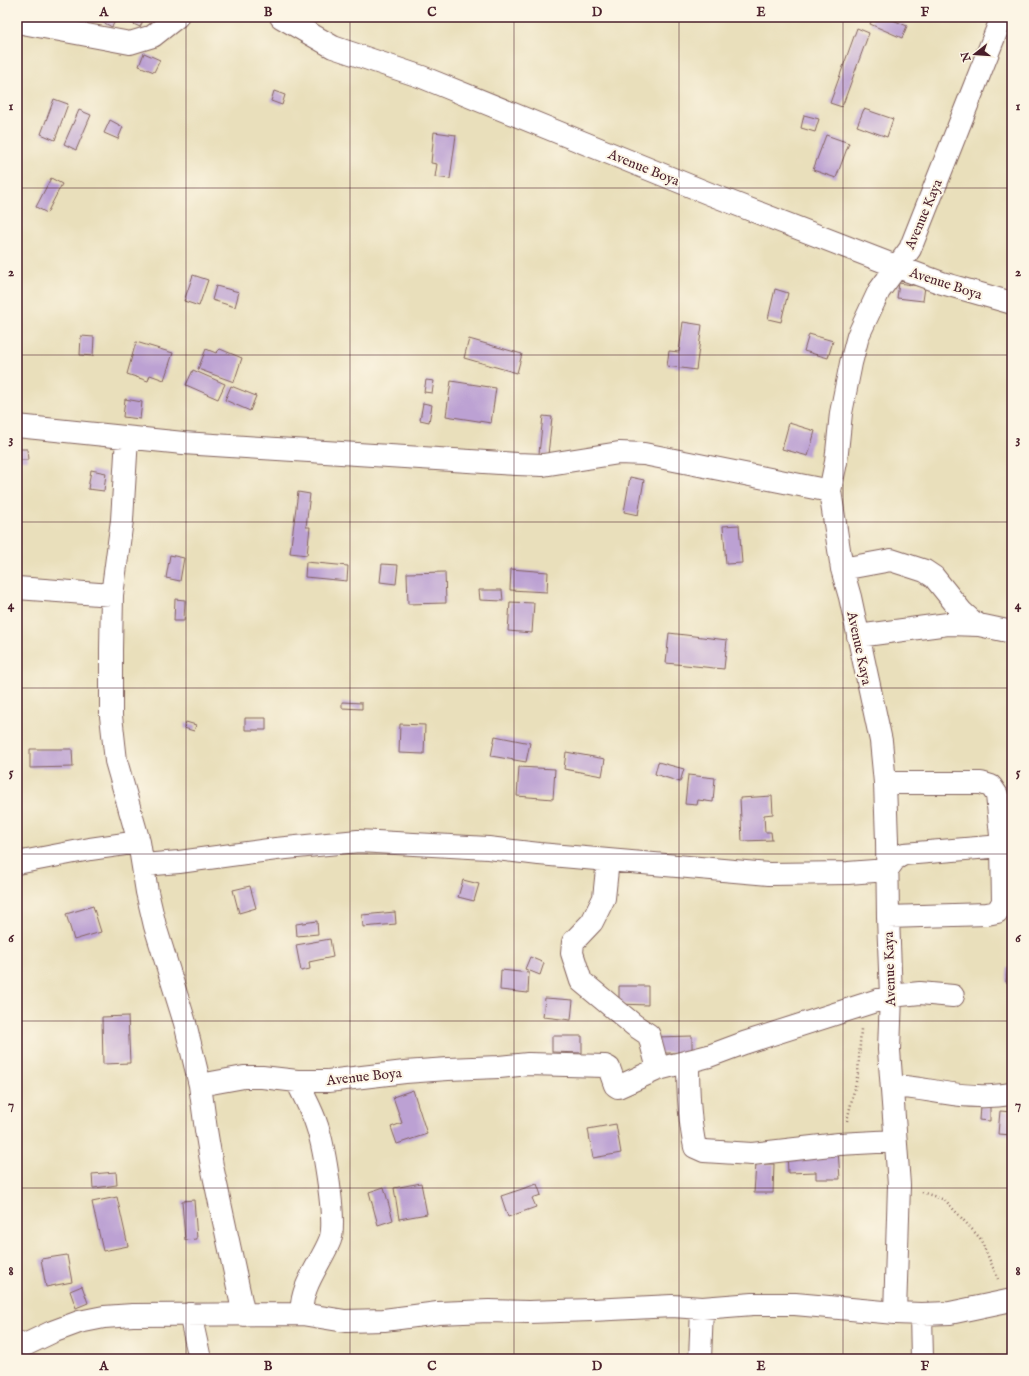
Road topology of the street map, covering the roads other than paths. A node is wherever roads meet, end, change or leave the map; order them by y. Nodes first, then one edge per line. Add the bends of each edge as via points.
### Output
1 (177, 17) edge
2 (281, 17) edge
3 (1002, 17) edge
4 (17, 22) edge
5 (898, 267) junction
6 (1012, 303) edge
7 (17, 426) edge
8 (127, 438) junction
9 (830, 491) junction
10 (842, 569) junction
11 (17, 588) edge
12 (112, 595) junction
13 (980, 625) junction
14 (1012, 632) edge
15 (858, 636) junction
16 (885, 783) junction
17 (139, 842) junction
18 (1002, 846) junction
19 (608, 860) junction
20 (17, 863) edge
21 (143, 865) junction
22 (887, 870) junction
23 (848, 873) junction
24 (888, 894) junction
25 (888, 917) junction
26 (891, 996) junction
27 (953, 996) dead end
28 (688, 1062) junction
29 (658, 1069) junction
30 (297, 1081) junction
31 (200, 1085) junction
32 (892, 1086) junction
33 (1012, 1094) edge
34 (895, 1141) junction
35 (1010, 1300) edge
36 (702, 1308) junction
37 (895, 1313) junction
38 (190, 1314) junction
39 (302, 1314) junction
40 (921, 1314) junction
41 (244, 1315) junction
42 (20, 1345) edge
43 (200, 1359) edge
44 (700, 1359) edge
45 (922, 1359) edge

1 - 4 street via 153,36 130,43
2 - 5 street, Avenue Boya via 333,47 422,77
3 - 5 street, Avenue Kaya via 910,249
5 - 6 street, Avenue Boya via 942,283
5 - 9 street, Avenue Kaya via 879,291 858,336 850,363
7 - 8 street
8 - 9 street via 543,465 619,453 644,454
8 - 12 street via 122,520
9 - 10 street, Avenue Kaya
10 - 13 street via 891,560 925,571 934,577 962,612
10 - 15 street, Avenue Kaya
11 - 12 street
12 - 17 street via 111,716 116,761
13 - 14 street
13 - 15 street via 941,625
15 - 16 street, Avenue Kaya via 881,741
16 - 18 street via 981,782 991,786 997,795
16 - 22 street, Avenue Kaya
17 - 20 street
17 - 21 street
18 - 22 street via 904,854 895,859
18 - 25 street via 1003,902 997,912
19 - 21 street via 488,848 358,841
19 - 23 street via 769,874
19 - 29 street via 604,898 592,922 573,942 572,953 581,981 649,1035
21 - 31 street via 155,926 185,1023
22 - 23 street
22 - 24 street, Avenue Kaya
23 - 24 street
24 - 25 street, Avenue Kaya
25 - 26 street, Avenue Kaya
26 - 27 street via 920,993
26 - 28 street
26 - 32 street, Avenue Kaya via 889,1050
28 - 29 street
28 - 34 street via 688,1092 695,1147 704,1151 752,1154 839,1144
29 - 30 street, Avenue Boya via 618,1088 606,1066 528,1064 328,1081
30 - 31 street, Avenue Boya via 244,1077
30 - 39 street via 317,1124 332,1220 330,1239 308,1286 301,1305
31 - 41 street via 212,1166
32 - 33 street via 978,1096
32 - 34 street, Avenue Kaya
34 - 37 street, Avenue Kaya via 899,1185
35 - 40 street via 950,1313
36 - 37 street via 795,1304
36 - 39 street via 672,1306 564,1311 489,1311 345,1321
36 - 44 street
37 - 40 street
38 - 41 street
38 - 42 street via 104,1317 79,1322
38 - 43 street
39 - 41 street
40 - 45 street

